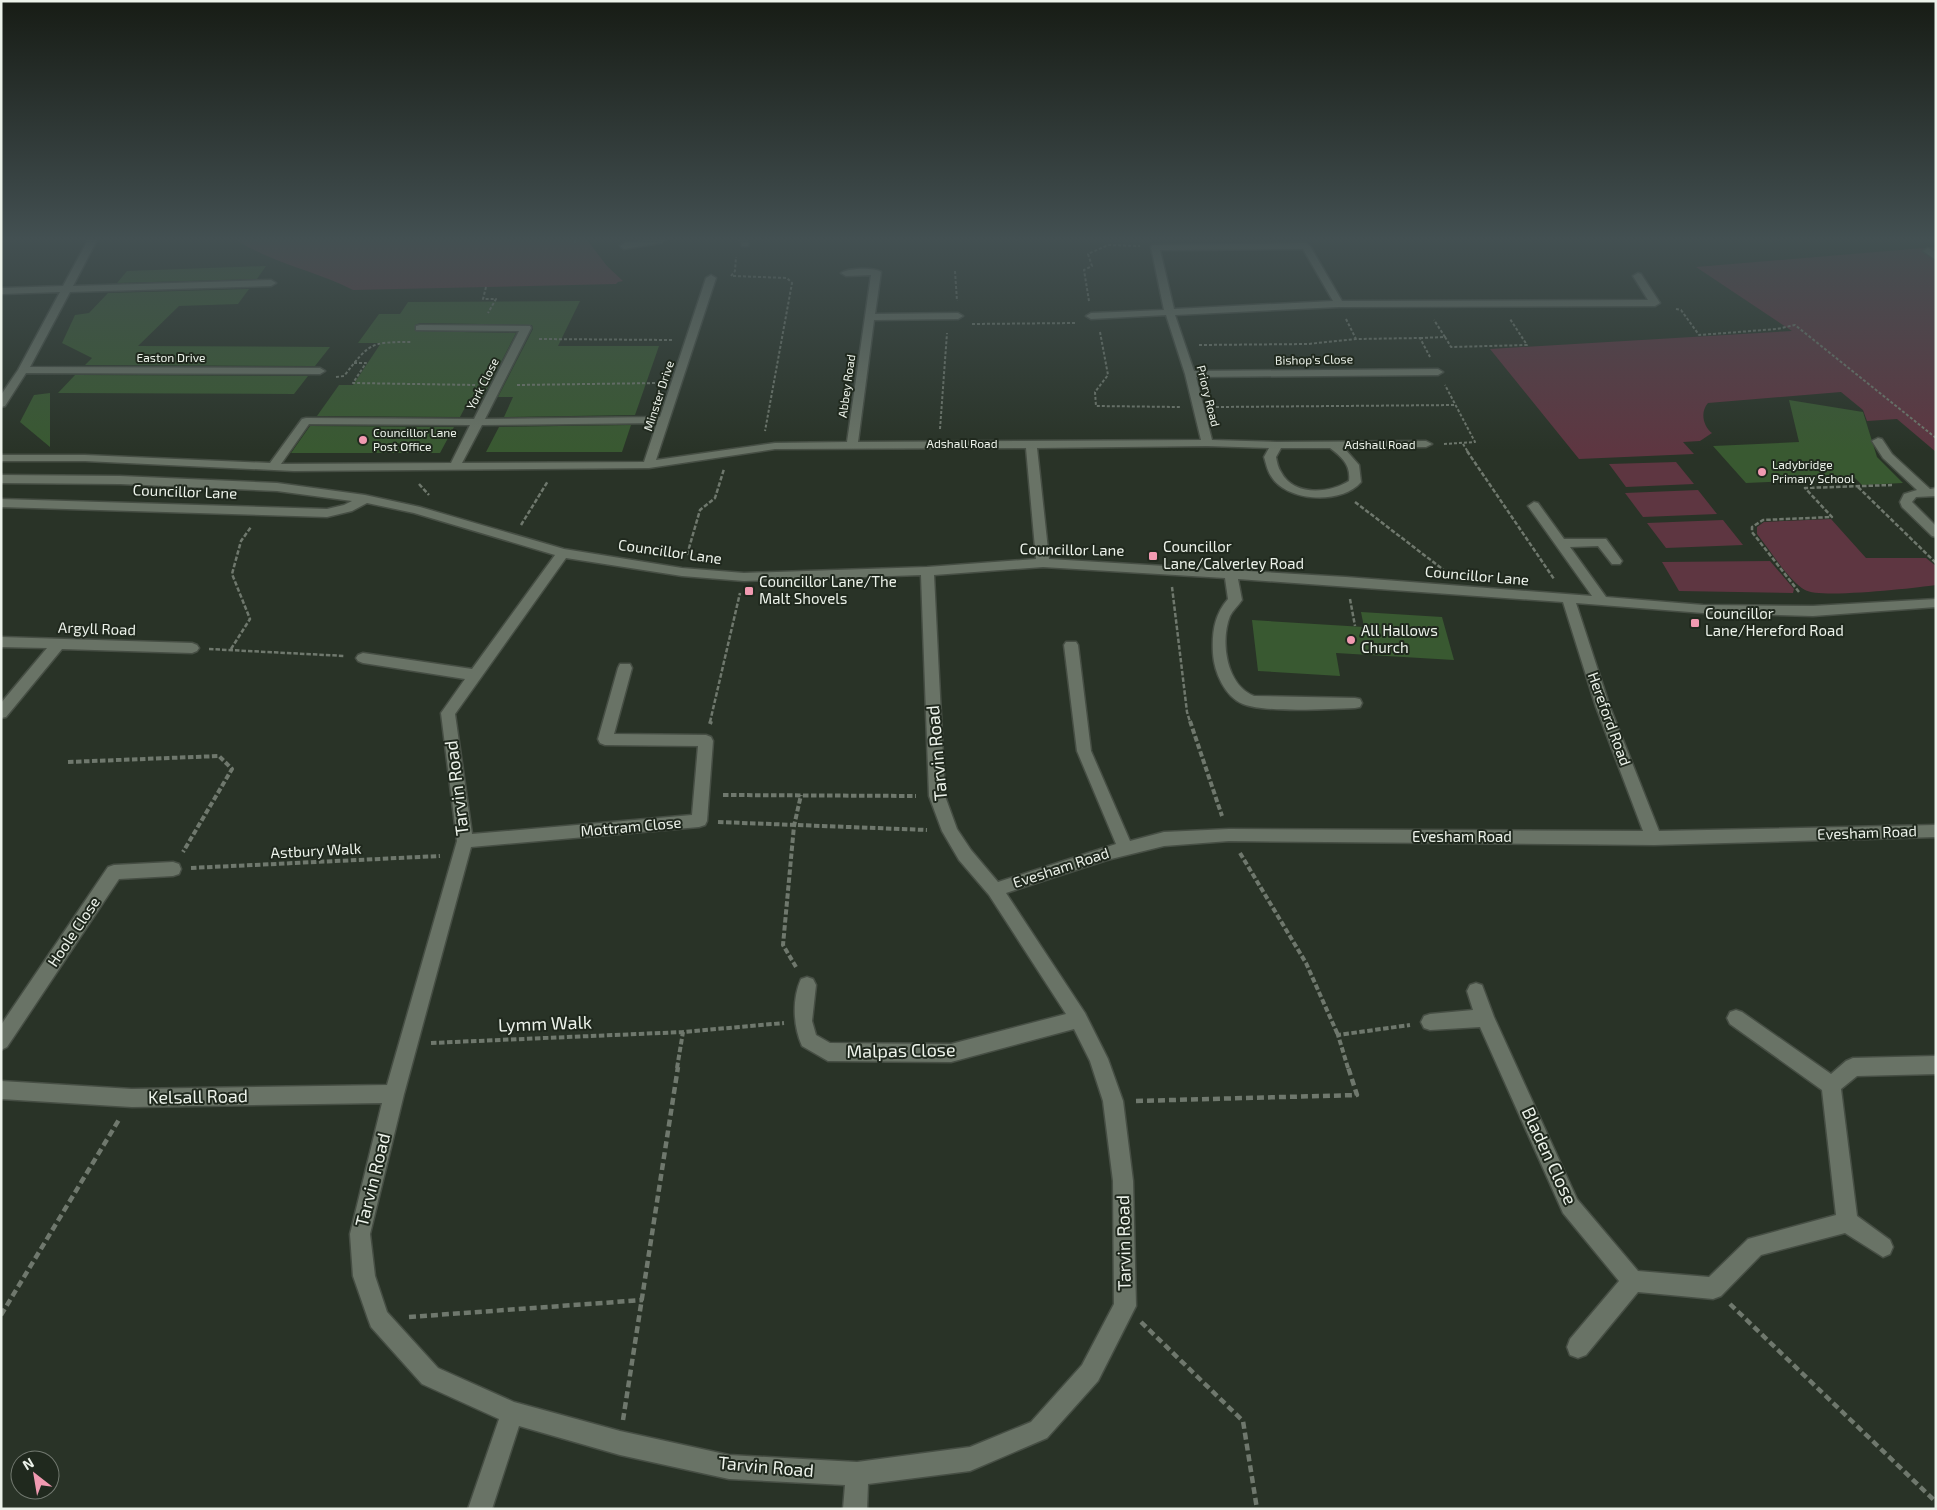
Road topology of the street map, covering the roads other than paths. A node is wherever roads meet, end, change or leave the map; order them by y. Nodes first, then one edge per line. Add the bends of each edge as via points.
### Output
1 (55, 310) edge
2 (700, 310) edge
3 (872, 310) edge
4 (1169, 310) edge
5 (1230, 310) edge
6 (1170, 314) junction
7 (871, 317) junction
8 (958, 320) road end
9 (1092, 320) road end
10 (420, 328) road end
11 (23, 370) junction
12 (320, 371) road end
13 (1438, 372) dead end
14 (1190, 374) junction
15 (1, 404) edge
16 (664, 420) junction
17 (478, 422) junction
18 (1878, 441) dead end
19 (1207, 443) junction
20 (852, 444) junction
21 (1031, 444) junction
22 (1426, 444) dead end
23 (1277, 445) junction
24 (1334, 445) junction
25 (1, 458) edge
26 (649, 465) junction
27 (455, 466) junction
28 (273, 467) junction
29 (294, 468) junction
30 (1, 479) edge
31 (277, 487) junction
32 (1931, 492) edge
33 (365, 498) junction
34 (1, 503) edge
35 (1534, 506) dead end
36 (1936, 533) edge
37 (1561, 543) junction
38 (563, 553) junction
39 (1616, 561) dead end
40 (1043, 563) junction
41 (927, 571) junction
42 (1231, 574) junction
43 (1568, 599) junction
44 (1603, 602) junction
45 (1936, 603) edge
46 (1, 642) edge
47 (58, 644) junction
48 (1071, 644) dead end
49 (192, 648) road end
50 (363, 658) road end
51 (625, 668) dead end
52 (475, 675) junction
53 (1355, 703) dead end
54 (1, 713) edge
55 (1936, 831) edge
56 (1654, 838) junction
57 (463, 848) junction
58 (1126, 848) junction
59 (173, 869) road end
60 (995, 890) junction
61 (807, 985) road end
62 (1476, 991) dead end
63 (1485, 1018) junction
64 (1736, 1018) dead end
65 (1079, 1019) junction
66 (1430, 1022) road end
67 (1, 1041) edge
68 (1936, 1064) edge
69 (1831, 1085) junction
70 (1, 1090) edge
71 (394, 1094) junction
72 (1847, 1222) junction
73 (1883, 1246) dead end
74 (1633, 1281) junction
75 (1578, 1347) dead end
76 (512, 1413) junction
77 (857, 1474) junction
78 (480, 1509) edge
79 (855, 1509) edge

1 - 11 street
2 - 16 street, Minster Drive
3 - 7 street, Abbey Road
4 - 6 street, Priory Road
5 - 6 street
6 - 9 street
6 - 14 street, Priory Road
7 - 8 street
7 - 20 street, Abbey Road
10 - 17 street, York Close via 526,328
11 - 12 street, Easton Drive
11 - 15 street
13 - 14 street, Bishop's Close
14 - 19 street, Priory Road
16 - 17 street
16 - 26 street, Minster Drive
17 - 27 street, York Close
17 - 28 street via 306,421
18 - 32 street via 1888,456
19 - 21 street, Adshall Road
19 - 23 street, Adshall Road
20 - 21 street, Adshall Road
20 - 26 street, Adshall Road via 775,446
21 - 40 street
22 - 24 street, Adshall Road
23 - 24 street, Adshall Road
23 - 24 street, Adshall Road via 1270,457 1276,475 1292,489 1319,495 1341,491 1355,482 1357,472 1349,457
25 - 28 street, Councillor Lane via 85,458
26 - 27 street, Councillor Lane
27 - 29 street, Councillor Lane
28 - 29 street, Councillor Lane
29 - 31 street
30 - 31 street, Councillor Lane
31 - 33 street, Councillor Lane
32 - 36 street via 1914,494 1906,502
33 - 34 street, Councillor Lane via 328,514
33 - 38 street, Councillor Lane
35 - 37 street
37 - 39 street via 1602,542
37 - 44 street
38 - 41 street, Councillor Lane via 682,572 744,577
38 - 52 street, Tarvin Road
40 - 41 street, Councillor Lane
40 - 42 street, Councillor Lane
41 - 60 street, Tarvin Road via 937,796 950,831
42 - 43 street, Councillor Lane
42 - 53 street via 1235,600 1225,610 1220,625 1220,658 1230,688 1249,701
43 - 44 street, Councillor Lane
43 - 56 street, Hereford Road via 1603,707
44 - 45 street, Councillor Lane via 1703,609 1813,611
46 - 47 street, Argyll Road
47 - 49 street, Argyll Road
47 - 54 street
48 - 58 street via 1084,752
50 - 52 street
51 - 57 street, Mottram Close via 606,739 706,741 699,821
52 - 57 street, Tarvin Road via 448,713
55 - 56 street, Evesham Road
56 - 58 street, Evesham Road via 1229,835 1164,839
57 - 71 street, Tarvin Road
58 - 60 street, Evesham Road
59 - 67 street, Hoole Close via 114,872
60 - 65 street, Tarvin Road
61 - 65 street, Malpas Close via 803,1021 808,1040 828,1052 950,1053
62 - 63 street, Bladen Close
63 - 66 street
63 - 74 street, Bladen Close via 1570,1206
64 - 69 street
65 - 77 street, Tarvin Road via 1099,1059 1113,1101 1123,1181 1125,1306 1090,1373 1039,1430 970,1459
68 - 69 street via 1853,1067
69 - 72 street
70 - 71 street, Kelsall Road via 132,1098
71 - 76 street, Tarvin Road via 360,1234 364,1276 379,1319 430,1376
72 - 73 street
72 - 74 street via 1755,1246 1713,1288
74 - 75 street
76 - 77 street, Tarvin Road via 620,1443 729,1467
76 - 78 street
77 - 79 street

